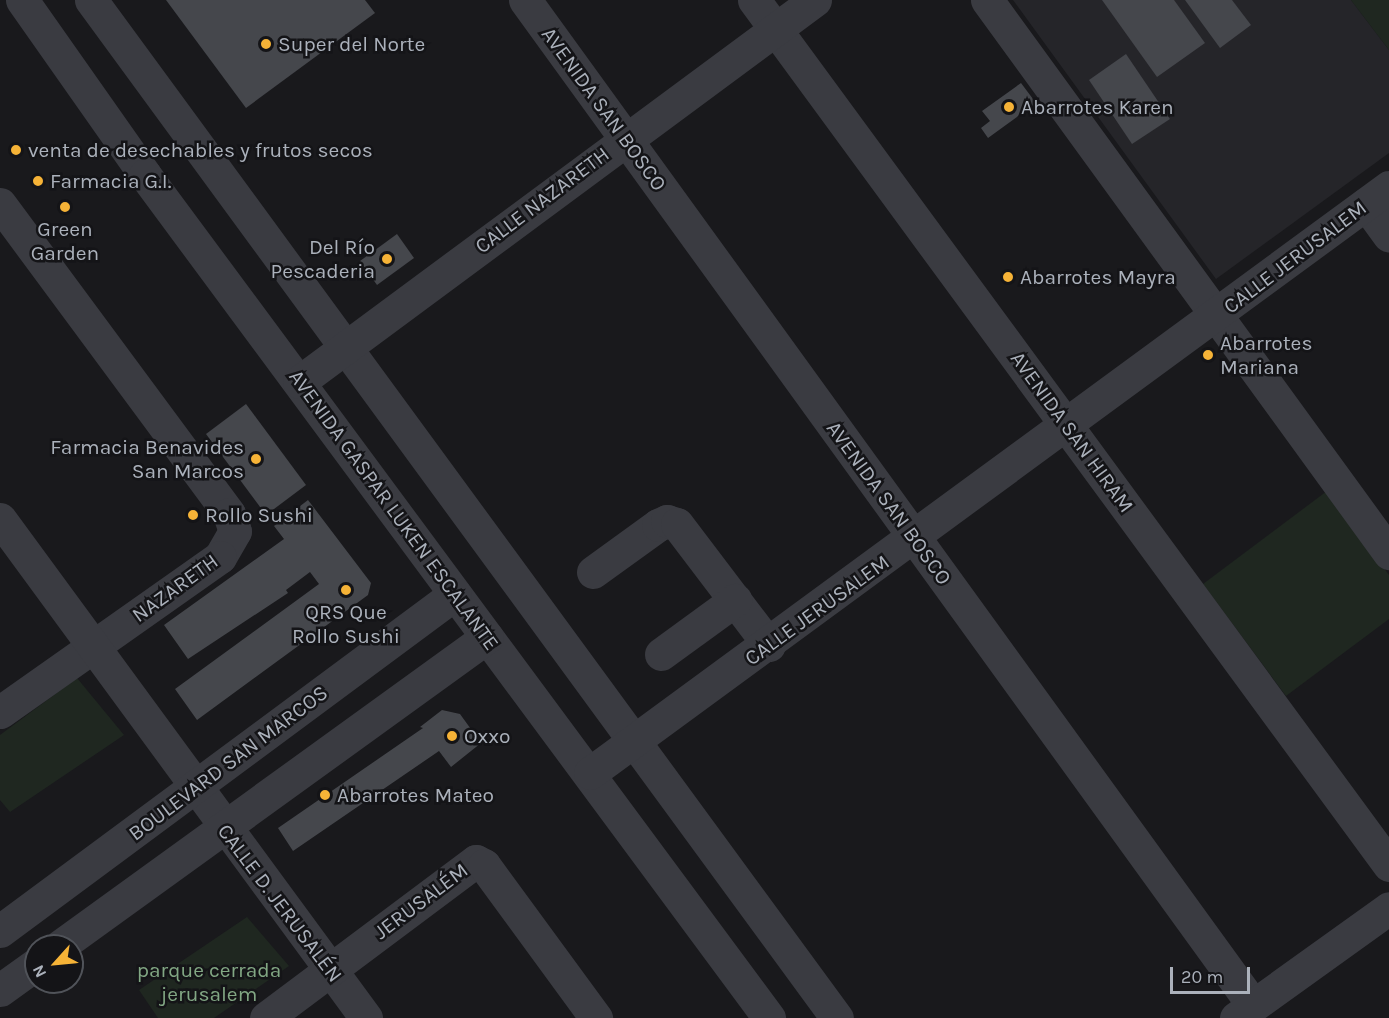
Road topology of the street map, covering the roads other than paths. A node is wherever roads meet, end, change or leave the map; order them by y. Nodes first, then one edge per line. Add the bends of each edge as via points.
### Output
1 (22, 0) edge
2 (525, 0) edge
3 (754, 0) edge
4 (816, 0) edge
5 (987, 0) edge
6 (105, 5) edge
7 (776, 29) junction
8 (626, 137) junction
9 (1377, 196) edge
10 (0, 204) edge
11 (1389, 236) edge
12 (1217, 315) junction
13 (343, 348) junction
14 (299, 382) junction
15 (1066, 423) junction
16 (0, 519) edge
17 (915, 538) junction
18 (1389, 553) edge
19 (593, 572) dead end
20 (455, 594) junction
21 (735, 600) junction
22 (487, 637) junction
23 (769, 645) junction
24 (91, 648) junction
25 (661, 654) dead end
26 (0, 712) edge
27 (635, 742) junction
28 (590, 773) junction
29 (195, 787) junction
30 (224, 827) junction
31 (1389, 865) edge
32 (1389, 908) edge
33 (0, 932) edge
34 (77, 934) edge
35 (331, 970) junction
36 (24, 973) edge
37 (0, 990) edge
38 (1244, 1012) edge
39 (266, 1018) edge
40 (366, 1018) edge
41 (596, 1018) edge
42 (770, 1018) edge
43 (837, 1018) edge

1 - 14 street, AVENIDA GASPAR LUKEN ESCALANTE via 145,175
2 - 8 street, AVENIDA SAN BOSCO
3 - 7 street, AVENIDA SAN HIRAM
4 - 7 street, CALLE NAZARETH
5 - 12 street
6 - 13 street
7 - 8 street, CALLE NAZARETH
7 - 15 street, AVENIDA SAN HIRAM
8 - 13 street, CALLE NAZARETH
8 - 17 street, AVENIDA SAN BOSCO
9 - 11 street
9 - 12 street, CALLE JERUSALEM
10 - 24 street, NAZARETH via 229,514 235,531 220,558
12 - 15 street, CALLE JERUSALEM
12 - 18 street
13 - 14 street, CALLE NAZARETH
13 - 27 street
14 - 20 street, AVENIDA GASPAR LUKEN ESCALANTE
15 - 17 street, CALLE JERUSALEM
15 - 31 street, AVENIDA SAN HIRAM
16 - 24 street
17 - 23 street, CALLE JERUSALEM
17 - 38 street, AVENIDA SAN BOSCO
19 - 21 street via 667,521 677,524
20 - 22 street, AVENIDA GASPAR LUKEN ESCALANTE
20 - 29 street, BOULEVARD SAN MARCOS
21 - 23 street
21 - 25 street
22 - 28 street, AVENIDA GASPAR LUKEN ESCALANTE
22 - 30 street
23 - 27 street, CALLE JERUSALEM
24 - 26 street, NAZARETH
24 - 29 street
27 - 28 street, CALLE JERUSALEM
27 - 43 street
28 - 42 street, AVENIDA GASPAR LUKEN ESCALANTE
29 - 30 street, CALLE D. JERUSALÉN
29 - 33 street, BOULEVARD SAN MARCOS
30 - 34 street
30 - 35 street, CALLE D. JERUSALÉN
32 - 38 street
35 - 39 street, JERUSALÉM
35 - 40 street, CALLE D. JERUSALÉN
35 - 41 street, JERUSALÉM via 476,861 484,865
36 - 37 street

